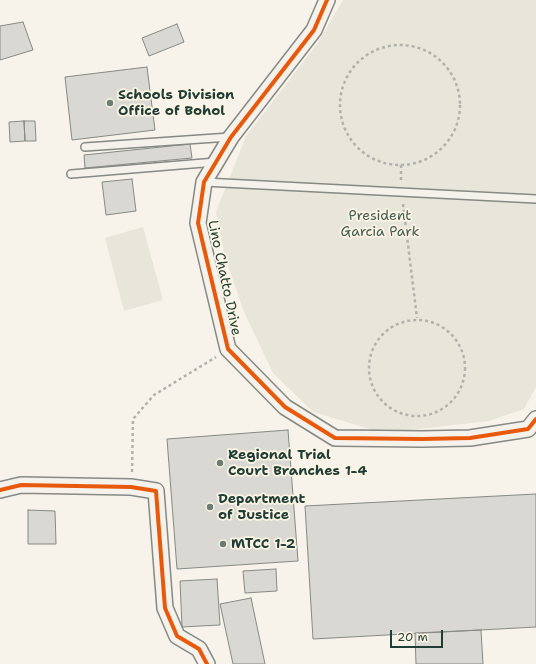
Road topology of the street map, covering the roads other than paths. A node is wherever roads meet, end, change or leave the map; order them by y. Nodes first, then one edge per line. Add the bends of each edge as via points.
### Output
1 (327, 0) edge
2 (231, 137) junction
3 (84, 147) dead end
4 (216, 162) junction
5 (71, 174) dead end
6 (204, 182) junction
7 (536, 199) edge
8 (533, 427) edge
9 (0, 490) edge
10 (207, 664) edge

1 - 2 street, Lino Chatto Drive via 314,30
2 - 3 lane
2 - 4 street, Lino Chatto Drive
4 - 5 lane
4 - 6 street, Lino Chatto Drive
6 - 7 lane
6 - 8 street, Lino Chatto Drive via 198,223 228,349 285,408 335,438 470,438
9 - 10 street via 20,485 132,487 156,491 165,608 177,636 199,649

